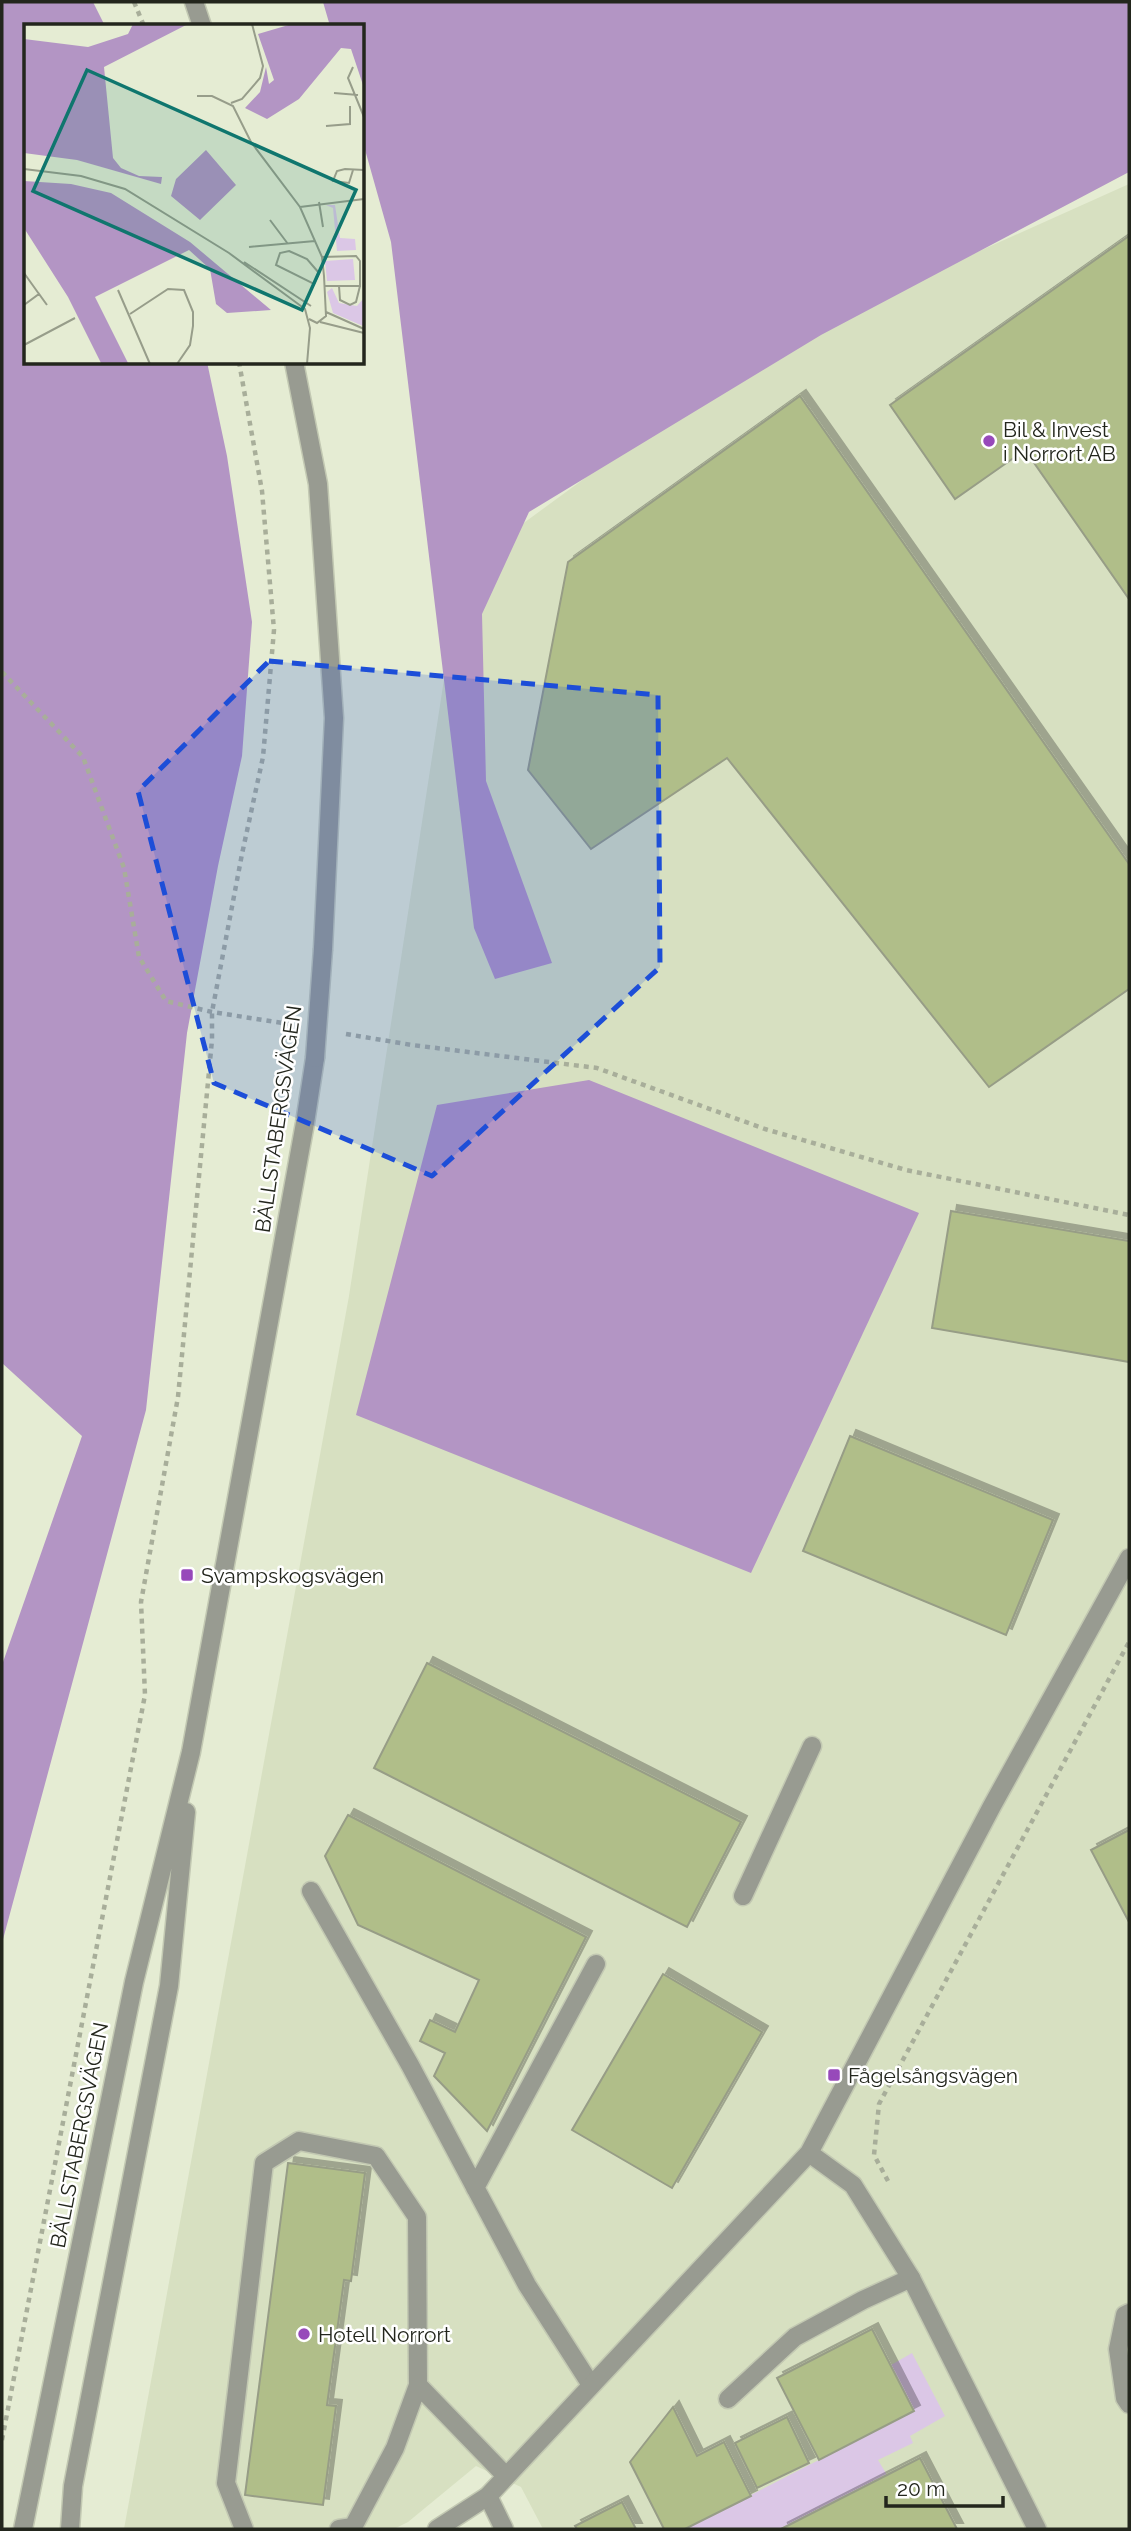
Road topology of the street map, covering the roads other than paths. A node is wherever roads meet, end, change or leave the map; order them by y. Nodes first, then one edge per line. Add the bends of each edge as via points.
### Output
1 (194, 2) edge
2 (201, 24) edge
3 (294, 364) edge
4 (1129, 1558) edge
5 (812, 1746) dead end
6 (191, 1752) junction
7 (311, 1891) dead end
8 (743, 1896) dead end
9 (596, 1964) dead end
10 (809, 2153) junction
11 (475, 2188) junction
12 (911, 2278) junction
13 (1129, 2313) edge
14 (418, 2385) junction
15 (591, 2385) junction
16 (728, 2399) dead end
17 (1129, 2404) edge
18 (505, 2475) junction
19 (488, 2496) junction
20 (23, 2529) edge
21 (70, 2529) edge
22 (244, 2529) edge
23 (339, 2529) edge
24 (437, 2529) edge
25 (504, 2529) edge
26 (1037, 2529) edge

1 - 2 street
3 - 6 street, BÄLLSTABERGSVÄGEN, bridge via 318,484 334,718 315,1058
4 - 10 street
5 - 8 street
6 - 20 street, BÄLLSTABERGSVÄGEN via 134,1982
6 - 21 street, BÄLLSTABERGSVÄGEN via 169,1986 73,2486
7 - 11 street
9 - 11 street
10 - 12 street via 853,2185
10 - 15 street
11 - 15 street via 527,2285
12 - 16 street via 795,2337
12 - 26 street
13 - 17 street via 1118,2349
14 - 18 street
14 - 22 street via 417,2217 376,2156 299,2141 264,2163 226,2483
14 - 23 street via 395,2448 354,2527
15 - 18 street
18 - 19 street
19 - 24 street
19 - 25 street

